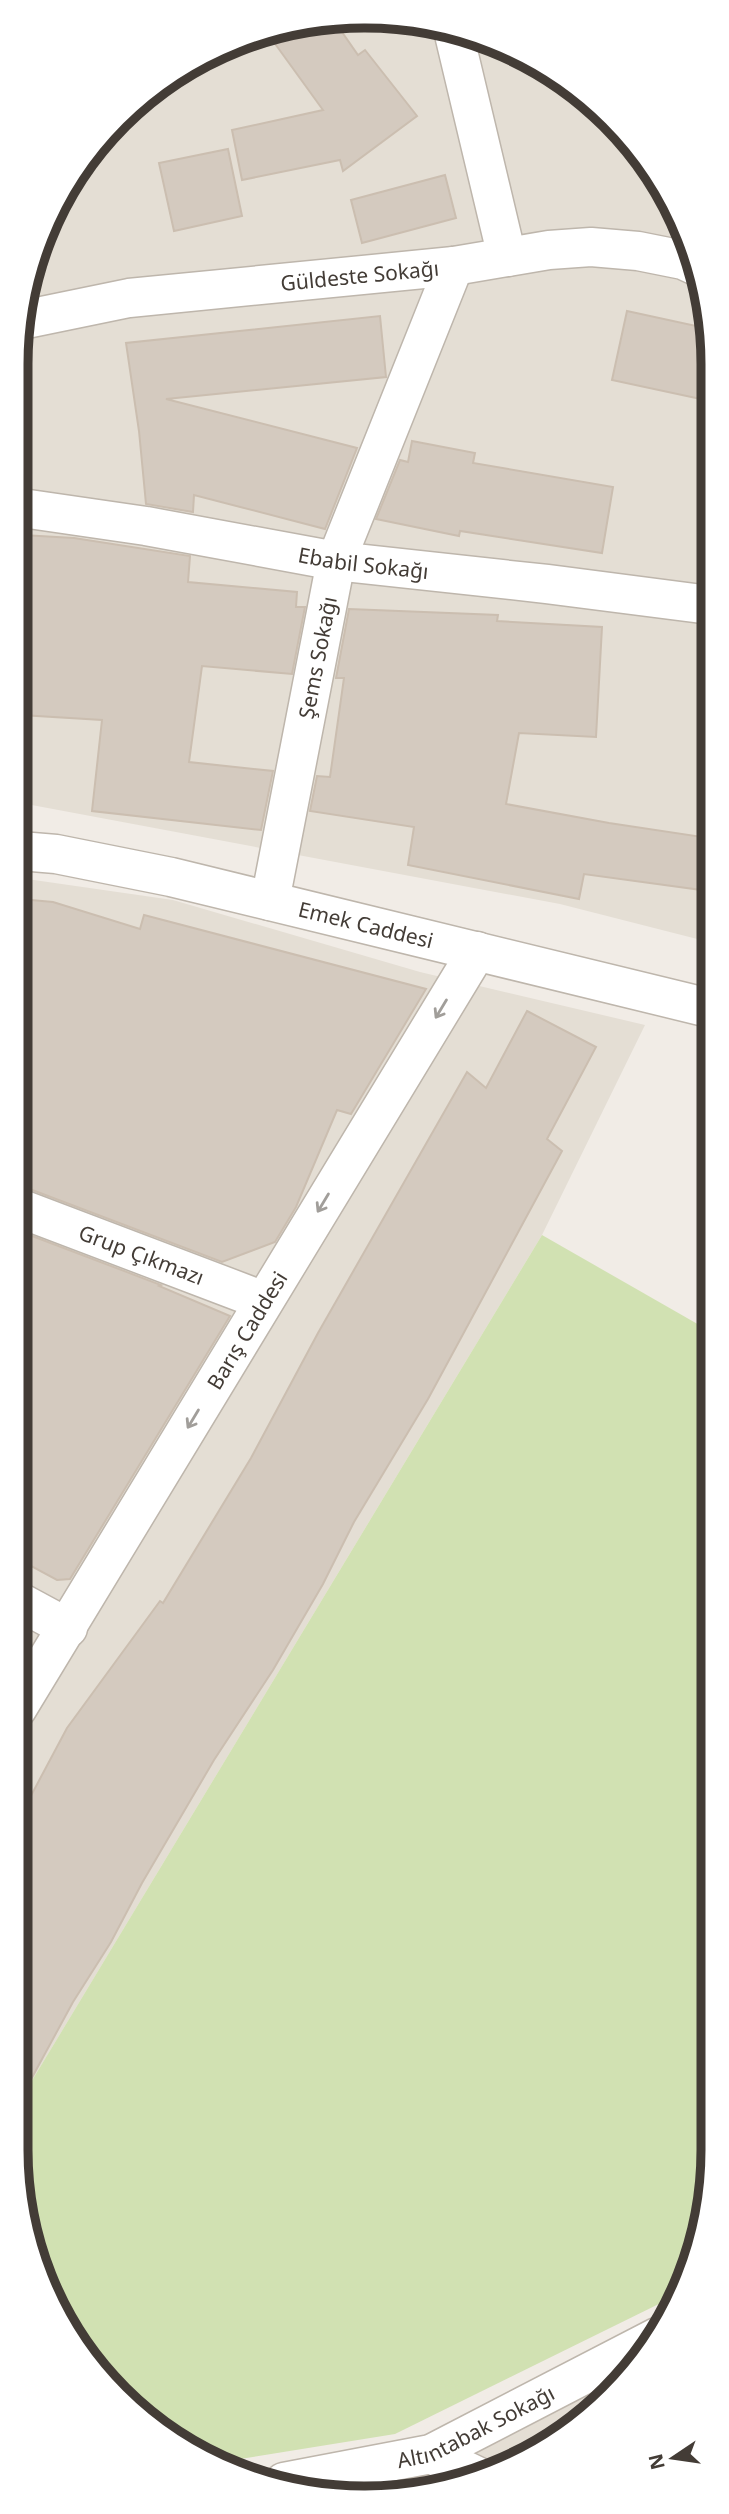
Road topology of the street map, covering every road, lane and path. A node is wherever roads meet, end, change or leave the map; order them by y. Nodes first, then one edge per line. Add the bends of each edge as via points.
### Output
1 (455, 40) edge
2 (507, 257) junction
3 (685, 261) edge
4 (454, 266) junction
5 (31, 318) edge
6 (28, 509) edge
7 (336, 561) junction
8 (701, 604) edge
9 (28, 851) edge
10 (270, 901) junction
11 (477, 951) junction
12 (701, 1006) edge
13 (28, 1211) edge
14 (264, 1301) junction
15 (28, 1606) edge
16 (68, 1628) junction
17 (28, 1692) edge
18 (635, 2348) edge
19 (431, 2454) junction
20 (466, 2470) edge
21 (297, 2480) edge

1 - 2 street
2 - 3 street, Güldeste Sokağı via 591,247
2 - 4 street, Güldeste Sokağı
4 - 5 street, Güldeste Sokağı via 129,298
4 - 7 street, Şems Sokağı
6 - 7 street, Ebabil Sokağı
7 - 8 street, Ebabil Sokağı
7 - 10 street, Şems Sokağı
9 - 10 street, Emek Caddesi via 56,853
10 - 11 street, Emek Caddesi
11 - 12 street, Emek Caddesi
11 -> 14 street, Barış Caddesi
13 - 14 street, Grup Çıkmazı
14 -> 16 street, Barış Caddesi
15 - 16 street
16 - 17 street, Barış Caddesi
18 - 19 street, Altıntabak Sokağı
19 - 20 street
19 - 21 street, Altıntabak Sokağı

